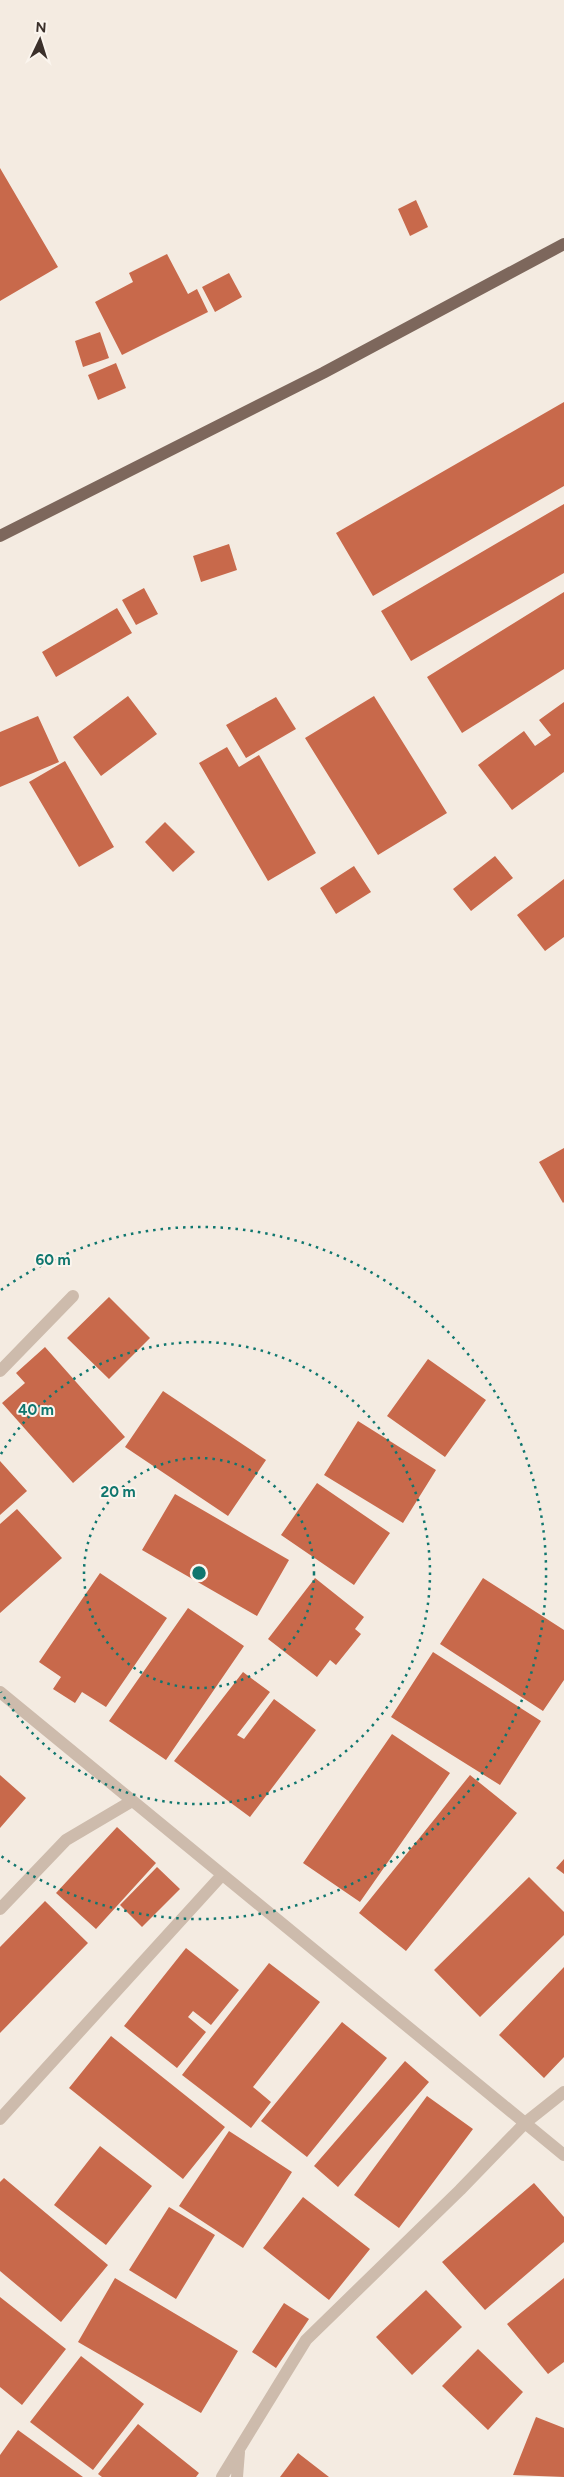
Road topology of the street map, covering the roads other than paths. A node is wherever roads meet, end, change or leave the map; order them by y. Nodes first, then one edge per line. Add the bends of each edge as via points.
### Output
1 (564, 244) edge
2 (0, 536) edge
3 (73, 1296) dead end
4 (0, 1371) edge
5 (0, 1692) edge
6 (132, 1801) junction
7 (222, 1875) junction
8 (0, 1909) edge
9 (564, 2092) edge
10 (0, 2119) edge
11 (525, 2123) junction
12 (564, 2155) edge
13 (239, 2449) junction
14 (222, 2477) edge
15 (237, 2477) edge

1 - 2 main road via 322,373
3 - 4 street
5 - 6 street
6 - 7 street
6 - 8 street via 66,1840
7 - 10 street
7 - 11 street
9 - 11 street
11 - 12 street
11 - 13 street via 306,2340
13 - 14 street
13 - 15 street

